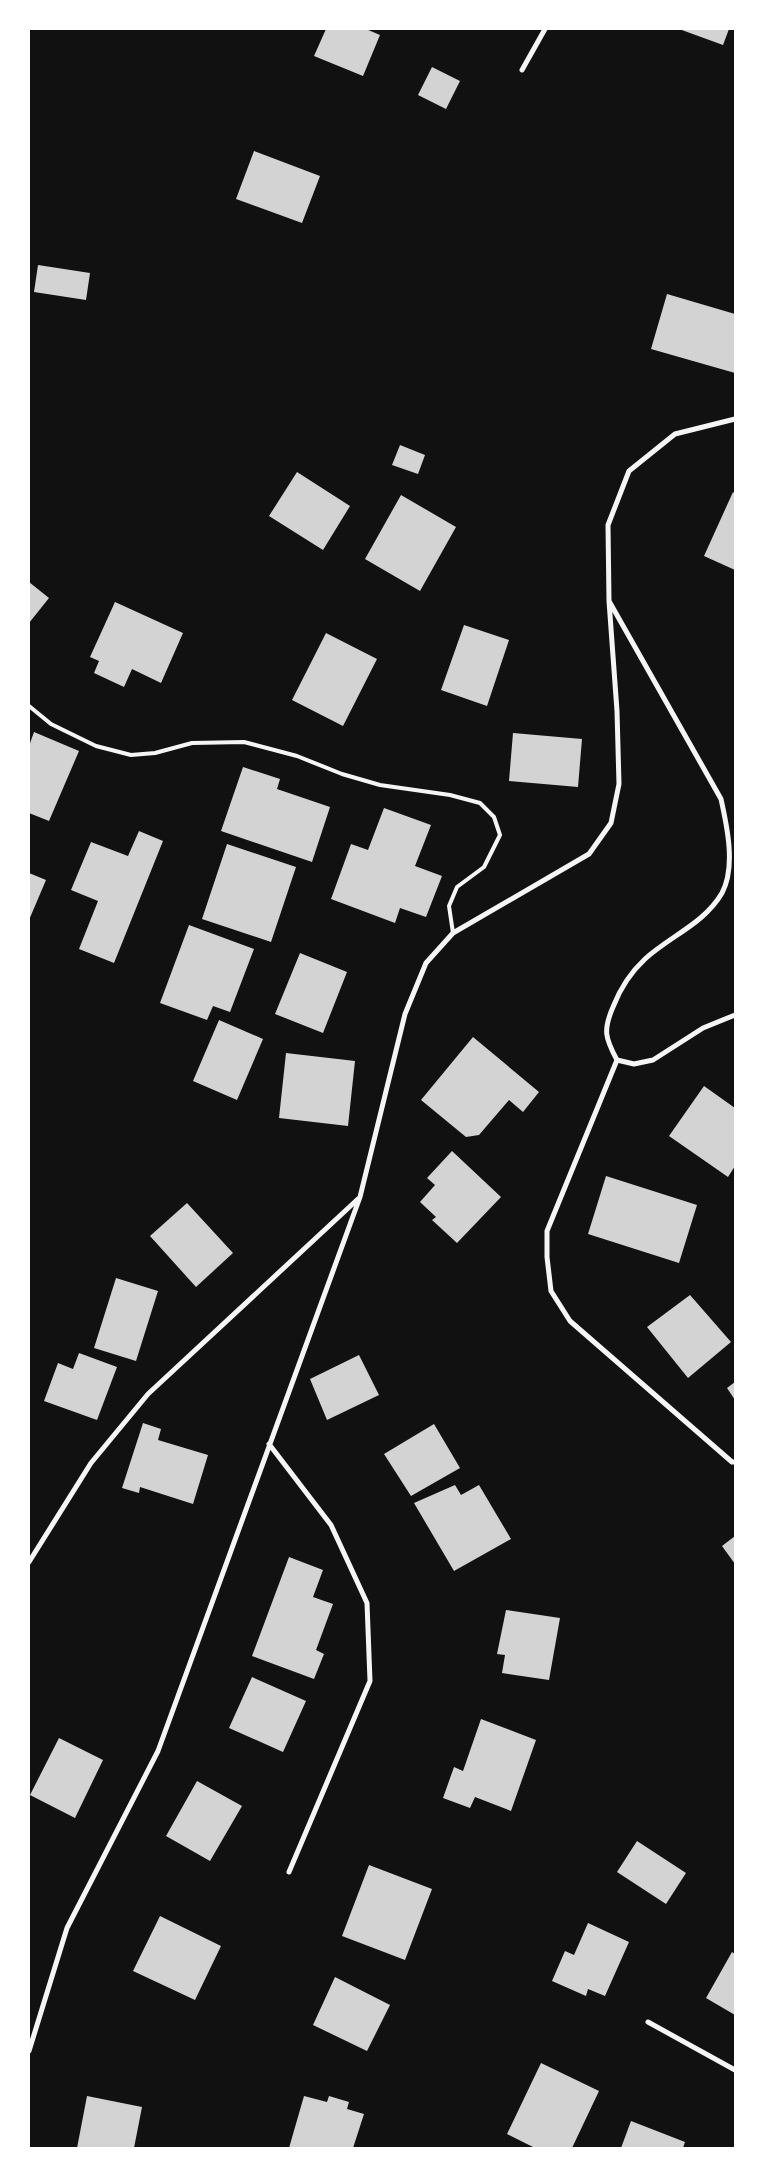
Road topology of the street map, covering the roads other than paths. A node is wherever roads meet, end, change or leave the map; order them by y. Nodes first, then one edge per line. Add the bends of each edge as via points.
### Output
1 (544, 29) edge
2 (522, 70) dead end
3 (735, 419) edge
4 (609, 601) junction
5 (29, 706) edge
6 (453, 933) junction
7 (735, 1015) edge
8 (617, 1060) junction
9 (360, 1197) junction
10 (269, 1444) junction
11 (735, 1462) edge
12 (29, 1562) edge
13 (289, 1872) dead end
14 (648, 2022) dead end
15 (29, 2051) edge
16 (735, 2070) edge

1 - 2 street
3 - 4 street via 675,434 629,472 608,525
4 - 6 street via 619,784 611,823 589,854
4 - 8 street via 721,799 729,831 729,864 723,892 704,917 645,959 620,990 606,1025 608,1044
5 - 6 lane via 51,724 96,746 130,755 155,753 192,743 244,742 297,756 380,785 450,795 480,803 494,817 500,835 484,867 457,887 449,906
6 - 9 street via 426,963 405,1014
7 - 8 street via 703,1028 653,1060 634,1064
8 - 11 street via 547,1231 551,1291 570,1321
9 - 10 street
9 - 12 street via 148,1394 91,1463
10 - 13 street via 331,1525 367,1603 370,1681
10 - 15 street via 158,1751 67,1928
14 - 16 street

